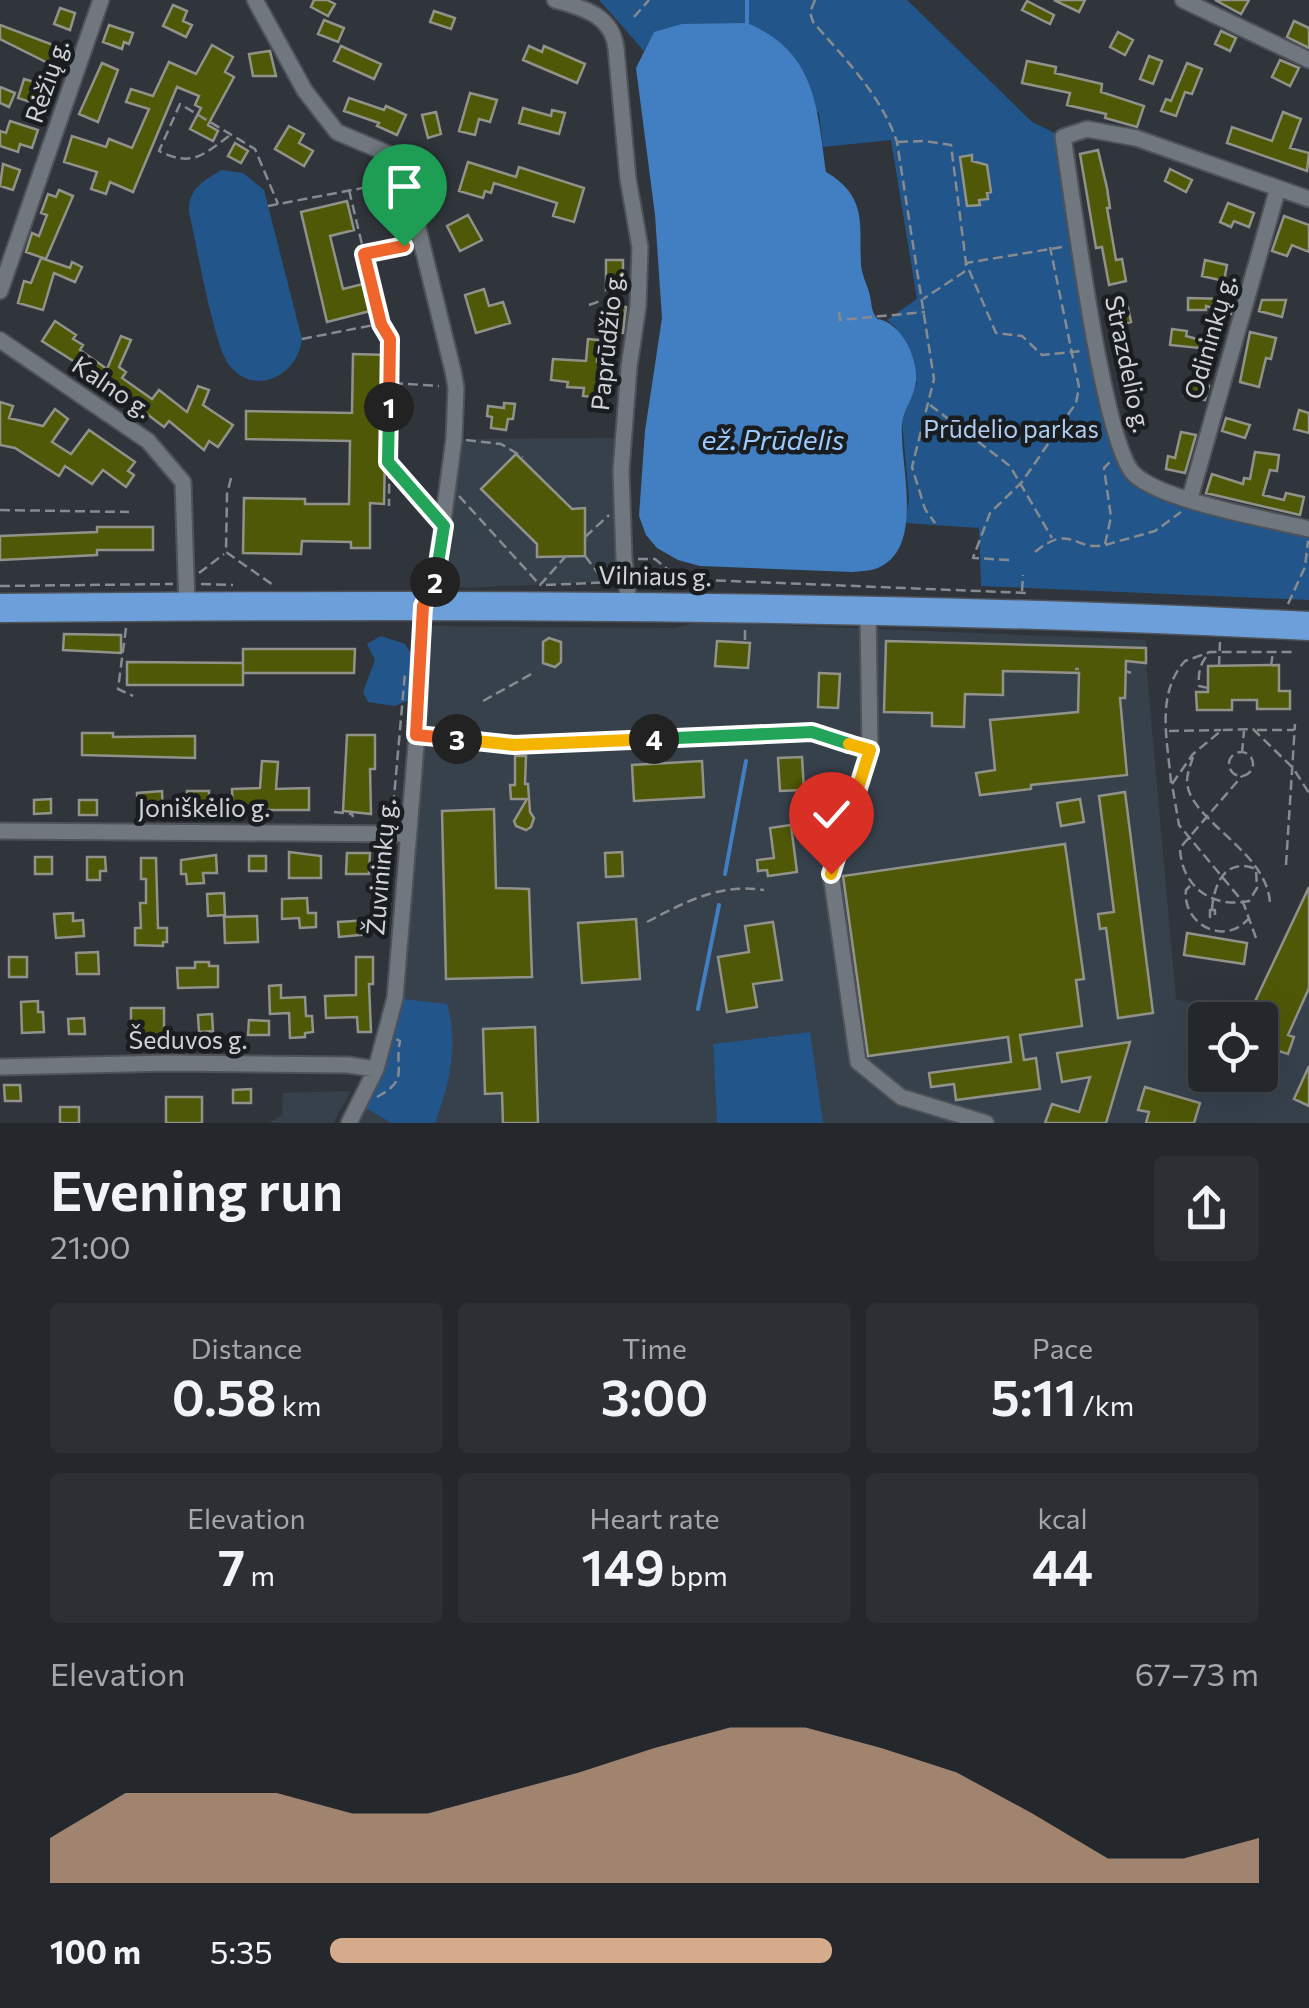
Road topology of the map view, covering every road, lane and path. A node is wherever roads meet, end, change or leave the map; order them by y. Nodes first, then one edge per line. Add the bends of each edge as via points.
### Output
1 (101, 0) edge
2 (255, 0) edge
3 (555, 0) edge
4 (649, 0) edge
5 (803, 0) edge
6 (815, 0) edge
7 (1183, 0) edge
8 (811, 4) junction
9 (634, 17) dead end
10 (1309, 60) edge
11 (229, 136) junction
12 (897, 142) junction
13 (408, 180) junction
14 (1278, 188) junction
15 (349, 190) junction
16 (1309, 199) edge
17 (278, 204) junction
18 (268, 206) dead end
19 (404, 246) dead end
20 (1079, 246) junction
21 (1050, 247) junction
22 (364, 254) junction
23 (966, 263) junction
24 (0, 291) edge
25 (923, 298) junction
26 (603, 300) dead end
27 (589, 305) dead end
28 (839, 312) dead end
29 (925, 312) junction
30 (381, 324) junction
31 (302, 339) dead end
32 (0, 340) edge
33 (1083, 351) dead end
34 (1072, 352) junction
35 (390, 382) junction
36 (456, 388) junction
37 (928, 404) junction
38 (454, 439) junction
39 (1121, 452) junction
40 (523, 457) dead end
41 (388, 462) junction
42 (231, 478) dead end
43 (1022, 482) junction
44 (450, 486) junction
45 (1190, 498) junction
46 (621, 504) junction
47 (389, 506) dead end
48 (0, 510) edge
49 (129, 512) dead end
50 (934, 523) dead end
51 (444, 526) junction
52 (1309, 532) edge
53 (585, 537) dead end
54 (1052, 538) junction
55 (1104, 545) junction
56 (226, 552) junction
57 (1035, 552) dead end
58 (566, 556) dead end
59 (585, 556) dead end
60 (624, 558) junction
61 (1009, 560) dead end
62 (212, 564) dead end
63 (1023, 575) dead end
64 (680, 579) dead end
65 (605, 582) dead end
66 (274, 586) dead end
67 (1022, 593) dead end
68 (629, 604) junction
69 (423, 606) junction
70 (1288, 606) dead end
71 (187, 607) junction
72 (0, 608) edge
73 (868, 610) junction
74 (745, 623) dead end
75 (126, 626) dead end
76 (1309, 626) edge
77 (1220, 642) dead end
78 (745, 643) dead end
79 (1273, 650) junction
80 (1210, 652) junction
81 (1220, 652) junction
82 (1296, 652) dead end
83 (1219, 666) dead end
84 (1271, 666) dead end
85 (1126, 671) dead end
86 (536, 672) dead end
87 (1132, 673) dead end
88 (1208, 688) dead end
89 (133, 696) dead end
90 (483, 701) dead end
91 (1296, 724) dead end
92 (1222, 730) junction
93 (1244, 730) junction
94 (1254, 730) junction
95 (1295, 730) junction
96 (1167, 731) junction
97 (416, 735) junction
98 (870, 750) junction
99 (1242, 752) junction
100 (1193, 754) junction
101 (1293, 768) junction
102 (1242, 776) junction
103 (1172, 784) junction
104 (1309, 793) edge
105 (1206, 816) junction
106 (0, 832) edge
107 (408, 834) junction
108 (1186, 837) junction
109 (1286, 866) dead end
110 (1256, 870) junction
111 (1222, 874) junction
112 (1192, 884) junction
113 (764, 890) dead end
114 (1213, 900) junction
115 (1243, 902) junction
116 (1270, 904) dead end
117 (1212, 909) dead end
118 (1250, 916) junction
119 (646, 922) dead end
120 (1256, 938) dead end
121 (0, 1067) edge
122 (376, 1069) junction
123 (349, 1123) edge
124 (986, 1123) edge

1 - 24 street, Rėžių g.
2 - 13 street via 320,112 337,132 396,157
3 - 46 street, Paprūdžio g. via 602,18 616,48 640,247
4 - 9 path
5 - 8 path
6 - 8 path
7 - 10 street
8 - 12 path via 813,22 858,74
11 - 11 path via 187,160 159,151 180,104
11 - 17 path via 256,149
12 - 23 path via 951,145
12 - 25 path
13 - 15 path
13 - 36 street, Žuvininkų g.
14 - 16 street
14 - 20 street, Strazdelio g. via 1136,138 1086,128 1064,137
14 - 45 street, Odininkų g.
15 - 17 path
15 - 22 path
17 - 18 path
19 - 22 path
20 - 21 path
20 - 39 street, Strazdelio g.
21 - 23 path
21 - 34 path
22 - 30 path
23 - 25 path via 964,272
23 - 34 path via 996,333 1022,336 1042,355
25 - 29 path
26 - 27 path
28 - 29 path via 840,320
29 - 37 path via 934,378
30 - 31 path
30 - 35 path via 390,339
32 - 71 street, Kalno g. via 148,441 183,482
33 - 34 path
34 - 43 path via 1076,402
35 - 36 path
35 - 41 path
36 - 38 street, Žuvininkų g.
37 - 43 path
37 - 50 path via 912,467
38 - 40 path via 501,444
38 - 44 street, Žuvininkų g.
39 - 45 street, Strazdelio g. via 1133,473
39 - 55 path via 1104,468 1111,517
41 - 47 path
41 - 51 path
42 - 56 path
43 - 54 path
43 - 61 path via 990,513 973,558
44 - 51 street, Žuvininkų g.
44 - 58 path via 540,585
45 - 52 street, Strazdelio g.
45 - 55 path via 1155,531
46 - 53 path
46 - 60 street, Paprūdžio g.
48 - 49 path
51 - 69 street, Žuvininkų g. via 434,589
52 - 70 path via 1305,567
54 - 55 path
54 - 57 path
56 - 62 path
56 - 66 path
59 - 65 path
60 - 64 path via 655,559
60 - 68 street, Paprūdžio g.
63 - 67 path
68 - 69 highway, Vilniaus g.
68 - 73 highway, Vilniaus g.
69 - 71 highway, Vilniaus g.
69 - 97 street, Žuvininkų g.
71 - 72 highway, Vilniaus g.
73 - 76 highway, Vilniaus g.
73 - 98 street
74 - 78 path
75 - 89 path via 118,688
77 - 81 path
79 - 81 path
79 - 82 path
79 - 84 path
80 - 81 path
80 - 88 path via 1198,675 1199,686
80 - 96 path via 1176,670 1168,689
81 - 83 path
85 - 87 path
86 - 90 path
91 - 95 path
92 - 93 path
92 - 96 path
92 - 100 path
93 - 94 path
93 - 99 path
94 - 95 path
94 - 101 path
95 - 101 path
96 - 103 path
97 - 98 street via 514,745 812,732
97 - 107 street, Žuvininkų g.
98 - 124 street via 831,874 858,1062 901,1098
99 - 102 path via 1252,767
99 - 102 path via 1229,761
100 - 103 path
100 - 105 path via 1190,792
101 - 104 path
101 - 109 path
102 - 105 path
103 - 108 path
105 - 108 path
105 - 110 path
106 - 107 street, Joniškėlio g.
107 - 122 street, Žuvininkų g. via 395,998
108 - 111 path
108 - 112 path via 1180,863
110 - 111 path via 1236,866
110 - 115 path via 1257,888
110 - 116 path via 1270,887
111 - 114 path
111 - 115 path
112 - 114 path
112 - 118 path via 1186,906 1198,923 1230,931
113 - 119 path via 741,886 695,896
114 - 115 path
114 - 117 path
115 - 118 path
118 - 120 path
121 - 122 street, Šeduvos g.
122 - 123 street, Žuvininkų g.

